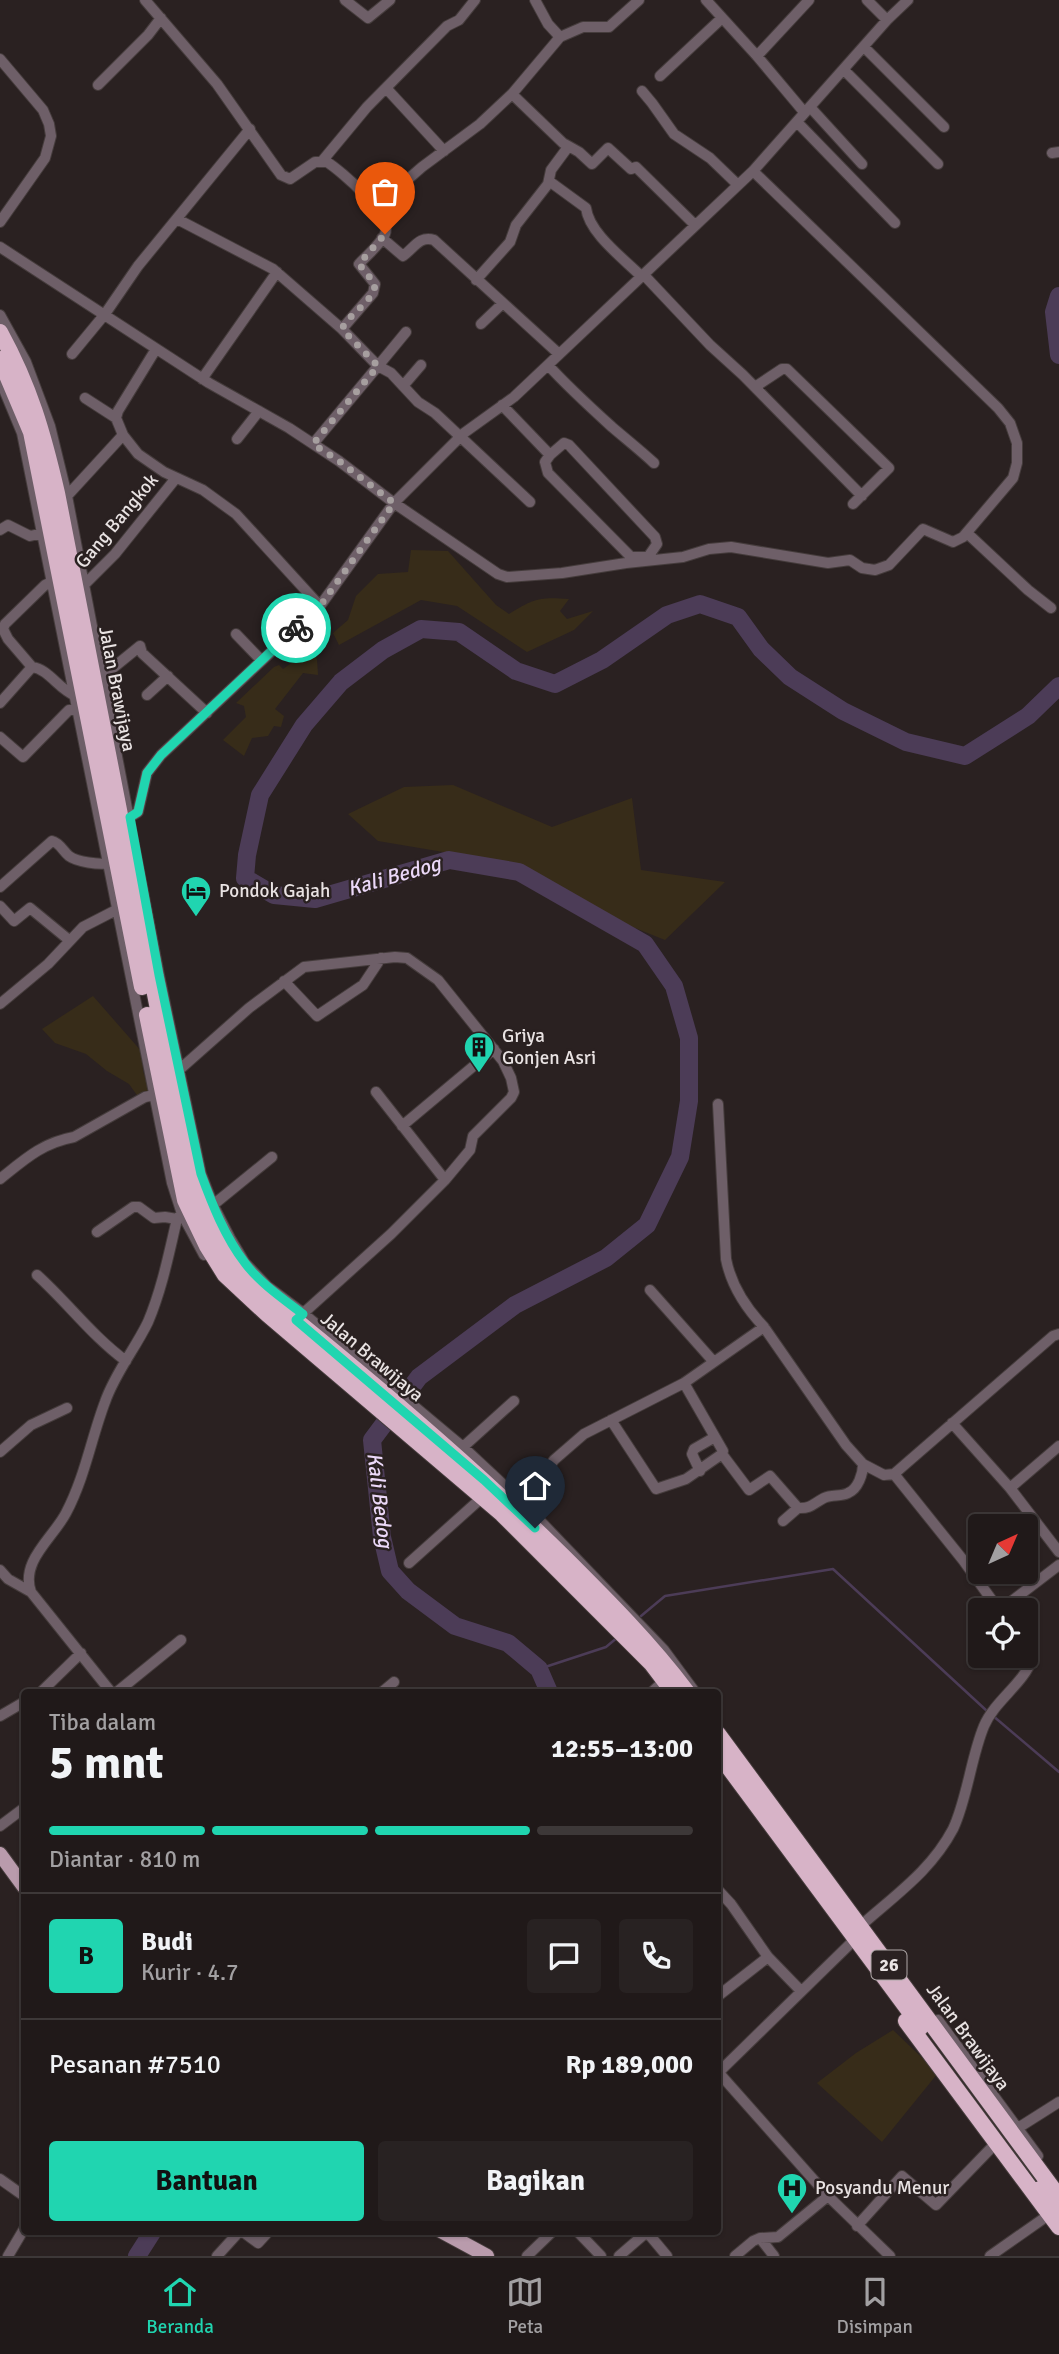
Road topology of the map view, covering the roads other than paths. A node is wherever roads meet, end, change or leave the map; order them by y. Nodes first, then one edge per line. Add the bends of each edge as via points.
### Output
1 (145, 0) edge
2 (345, 0) edge
3 (390, 0) edge
4 (475, 0) edge
5 (535, 0) edge
6 (639, 0) edge
7 (706, 0) edge
8 (808, 0) edge
9 (867, 0) edge
10 (908, 0) edge
11 (161, 18) junction
12 (722, 18) junction
13 (887, 20) junction
14 (559, 37) junction
15 (864, 47) junction
16 (757, 56) junction
17 (0, 59) edge
18 (844, 70) junction
19 (660, 76) dead end
20 (98, 85) dead end
21 (386, 88) junction
22 (642, 91) dead end
23 (512, 94) junction
24 (807, 109) junction
25 (797, 122) junction
26 (944, 127) dead end
27 (250, 129) junction
28 (568, 147) junction
29 (444, 151) junction
30 (323, 160) junction
31 (862, 164) dead end
32 (938, 164) dead end
33 (753, 171) junction
34 (549, 181) junction
35 (738, 185) junction
36 (376, 207) junction
37 (177, 219) junction
38 (0, 222) edge
39 (895, 223) dead end
40 (695, 225) junction
41 (382, 238) junction
42 (0, 247) edge
43 (277, 272) junction
44 (642, 275) junction
45 (476, 280) junction
46 (503, 303) junction
47 (105, 314) junction
48 (0, 315) edge
49 (481, 324) dead end
50 (342, 329) junction
51 (0, 332) edge
52 (406, 332) dead end
53 (156, 349) junction
54 (72, 354) dead end
55 (559, 354) junction
56 (0, 359) edge
57 (421, 365) dead end
58 (548, 365) junction
59 (378, 366) junction
60 (202, 379) junction
61 (0, 380) edge
62 (403, 386) junction
63 (755, 387) junction
64 (85, 398) dead end
65 (502, 405) junction
66 (259, 411) junction
67 (116, 418) junction
68 (123, 435) junction
69 (461, 437) junction
70 (237, 439) dead end
71 (313, 444) junction
72 (550, 455) junction
73 (654, 463) dead end
74 (176, 478) junction
75 (67, 496) junction
76 (530, 502) dead end
77 (394, 503) junction
78 (0, 530) edge
79 (43, 533) junction
80 (967, 533) junction
81 (53, 581) junction
82 (84, 585) junction
83 (320, 606) junction
84 (1051, 608) dead end
85 (3, 621) edge
86 (236, 634) dead end
87 (261, 660) junction
88 (32, 667) junction
89 (103, 676) junction
90 (168, 676) junction
91 (147, 695) dead end
92 (76, 696) junction
93 (0, 703) edge
94 (78, 710) junction
95 (207, 713) junction
96 (0, 737) edge
97 (130, 817) junction
98 (108, 863) junction
99 (0, 887) edge
100 (0, 906) edge
101 (118, 909) junction
102 (69, 940) junction
103 (381, 958) junction
104 (284, 981) junction
105 (0, 1004) edge
106 (494, 1049) junction
107 (179, 1070) junction
108 (376, 1092) dead end
109 (154, 1095) junction
110 (718, 1104) dead end
111 (402, 1126) junction
112 (272, 1157) dead end
113 (0, 1179) edge
114 (445, 1180) junction
115 (213, 1205) junction
116 (180, 1217) junction
117 (97, 1232) dead end
118 (37, 1275) dead end
119 (650, 1290) dead end
120 (299, 1317) junction
121 (764, 1327) junction
122 (1057, 1338) edge
123 (713, 1360) junction
124 (126, 1361) junction
125 (345, 1370) junction
126 (684, 1383) junction
127 (514, 1401) dead end
128 (67, 1409) dead end
129 (405, 1420) junction
130 (611, 1420) junction
131 (952, 1423) junction
132 (715, 1437) junction
133 (1059, 1446) edge
134 (463, 1447) junction
135 (0, 1452) edge
136 (722, 1454) junction
137 (863, 1464) junction
138 (700, 1471) junction
139 (894, 1474) junction
140 (1010, 1488) junction
141 (477, 1502) junction
142 (523, 1503) junction
143 (798, 1508) junction
144 (783, 1521) dead end
145 (1059, 1552) edge
146 (409, 1563) dead end
147 (1059, 1565) edge
148 (0, 1570) edge
149 (31, 1591) junction
150 (991, 1598) edge
151 (1016, 1598) edge
152 (600, 1602) junction
153 (181, 1640) dead end
154 (81, 1653) junction
155 (1029, 1668) edge
156 (394, 1682) dead end
157 (43, 1689) edge
158 (109, 1689) edge
159 (121, 1689) edge
160 (386, 1689) edge
161 (662, 1689) edge
162 (685, 1689) edge
163 (693, 1689) edge
164 (21, 1704) edge
165 (0, 1716) edge
166 (721, 1726) edge
167 (721, 1738) edge
168 (721, 1757) edge
169 (721, 1770) edge
170 (21, 1810) edge
171 (0, 1826) edge
172 (0, 1854) edge
173 (21, 1883) edge
174 (721, 1895) edge
175 (836, 1918) junction
176 (865, 1922) junction
177 (850, 1944) junction
178 (768, 1957) junction
179 (801, 1991) junction
180 (721, 1994) edge
181 (721, 2070) edge
182 (721, 2076) edge
183 (1059, 2102) edge
184 (1018, 2128) junction
185 (996, 2143) junction
186 (0, 2179) edge
187 (1059, 2185) edge
188 (21, 2194) edge
189 (828, 2196) junction
190 (1059, 2197) edge
191 (1056, 2219) edge
192 (857, 2225) junction
193 (21, 2234) edge
194 (236, 2235) edge
195 (247, 2235) edge
196 (265, 2235) edge
197 (448, 2235) edge
198 (548, 2235) edge
199 (581, 2235) edge
200 (644, 2235) edge
201 (650, 2235) edge
202 (760, 2238) junction
203 (8, 2256) edge
204 (217, 2256) edge
205 (487, 2256) edge
206 (527, 2256) edge
207 (601, 2256) edge
208 (620, 2256) edge
209 (667, 2256) edge
210 (735, 2256) edge
211 (774, 2256) edge
212 (890, 2256) edge
213 (990, 2256) edge

1 - 11 street
2 - 3 street via 368,18
4 - 21 street
5 - 14 street
6 - 14 street via 609,27 583,27
7 - 12 street
8 - 16 street
9 - 13 street
10 - 13 street
11 - 20 street
11 - 27 street
12 - 16 street
12 - 19 street
13 - 15 street
14 - 23 street
15 - 18 street
15 - 26 street
16 - 24 street
17 - 38 street via 43,110 51,136 45,158
18 - 24 street
18 - 32 street
21 - 29 street
21 - 30 street
22 - 35 street via 674,134 710,158
23 - 28 street
23 - 29 street
24 - 25 street
24 - 31 street
25 - 33 street
25 - 39 street
27 - 30 street via 287,178
27 - 37 street
28 - 34 street via 551,170
28 - 40 street via 592,164 608,148 631,169 636,167
29 - 36 street
30 - 36 street
33 - 35 street
33 - 80 street via 1010,422 1017,443 1013,478
34 - 44 street via 586,208 594,229
34 - 45 street via 510,242
35 - 40 street
36 - 41 street via 386,229
37 - 43 street
37 - 47 street
40 - 44 street
41 - 45 street via 403,256 423,239 434,240
41 - 50 street via 359,264 375,284 373,293
42 - 47 street
43 - 50 street
43 - 60 street
44 - 55 street
44 - 63 street
45 - 46 street
46 - 49 street
46 - 55 street
47 - 53 street
47 - 54 street
48 - 75 street via 26,362 45,413
50 - 59 street
51 - 120 highway, Jalan Brawijaya via 41,428 57,493 191,1178 203,1212 237,1269
52 - 59 street
53 - 60 street
53 - 67 street
55 - 58 street
56 - 125 highway, Jalan Brawijaya via 31,432 186,1200 225,1275 267,1314
57 - 62 street
58 - 65 street
58 - 73 street
59 - 62 street
59 - 71 street
60 - 66 street
61 - 79 street via 22,433
62 - 69 street
63 - 63 street via 787,369 889,468 858,500
64 - 67 street
65 - 69 street
65 - 72 street
66 - 70 street
66 - 71 street
67 - 68 street
68 - 74 street via 138,454
68 - 75 street
69 - 76 street
69 - 77 street
71 - 77 street
72 - 72 street via 564,443 569,445 655,537 653,552 648,557 631,557 548,473 545,467
74 - 82 street, Gang Bangkok
74 - 83 street via 203,490 236,514
75 - 82 street
77 - 80 street via 507,577 573,572 731,547 828,563 850,560 874,570 889,565 923,529 953,542
77 - 83 street
78 - 79 street via 8,525 30,536
79 - 81 street
80 - 84 street
81 - 85 street
81 - 92 street
82 - 89 street
83 - 87 street
85 - 88 street via 8,639
86 - 87 street
87 - 95 street
88 - 92 street
88 - 93 street
89 - 90 street via 140,646
89 - 97 street
90 - 91 street
90 - 95 street
92 - 94 street
94 - 96 street via 69,710 23,757
94 - 98 street
95 - 97 street via 147,773 138,812
97 - 107 street
98 - 99 street via 72,858 51,841
98 - 101 street
100 - 102 street via 15,921 30,908
101 - 102 street via 89,923
101 - 109 street
102 - 105 street
103 - 104 street via 304,967
103 - 104 street via 363,985 317,1016
103 - 106 street via 407,958 438,980
104 - 107 street
106 - 111 street
106 - 114 street via 514,1091 473,1136 470,1150
107 - 115 street via 201,1174
108 - 111 street
109 - 113 street via 74,1137 39,1148
109 - 116 street
110 - 121 street via 728,1272
111 - 114 street
112 - 115 street
114 - 120 street
115 - 120 street via 245,1263
116 - 117 street via 155,1218 133,1207
116 - 124 street via 156,1302
116 - 125 street via 224,1284
118 - 124 street via 102,1343
119 - 123 street
120 - 125 highway, Jalan Brawijaya
121 - 123 street
121 - 137 street
122 - 131 street
123 - 126 street
124 - 149 street via 105,1401 86,1467 66,1512 30,1566
125 - 129 highway, Jalan Brawijaya
126 - 130 street
126 - 132 street
127 - 134 street
128 - 135 street via 31,1425
129 - 134 street
129 - 141 highway
129 - 152 highway, Jalan Brawijaya via 484,1480
130 - 138 street via 656,1489
130 - 142 street via 567,1447
131 - 139 street
131 - 140 street
132 - 136 street
132 - 138 street via 694,1449
133 - 140 street
134 - 142 street
136 - 138 street
136 - 143 street via 748,1489 770,1476
137 - 139 street via 884,1475
137 - 143 street via 858,1483 848,1493
139 - 150 street
140 - 145 street
141 - 146 street
141 - 152 highway
142 - 152 street
143 - 144 street
147 - 151 street
148 - 149 street
149 - 154 street
152 - 161 highway, Jalan Brawijaya via 619,1636
152 - 162 highway, Jalan Brawijaya via 659,1654
152 - 163 street via 664,1650
153 - 159 street
154 - 157 street
154 - 158 street
155 - 176 street via 985,1724 954,1827 932,1863
156 - 160 street
164 - 165 street
166 - 176 street
167 - 190 highway, Jalan Brawijaya / 26
168 - 175 highway, Jalan Brawijaya / 26
169 - 175 highway
170 - 171 street
172 - 173 main road
174 - 178 street
175 - 177 highway
175 - 191 highway, Jalan Brawijaya / 26
176 - 184 street
177 - 179 street
177 - 185 highway
178 - 179 street
178 - 180 street
179 - 181 street
182 - 189 street
183 - 184 street
184 - 187 street
185 - 191 highway
185 - 192 street via 936,2205 902,2176
186 - 188 street
189 - 192 street
189 - 202 street via 778,2237
191 - 213 street
192 - 212 street
193 - 203 street
194 - 204 street
195 - 196 street via 258,2243
197 - 205 main road
198 - 206 street
199 - 207 street
200 - 208 street
201 - 209 street
202 - 210 street
202 - 211 street

